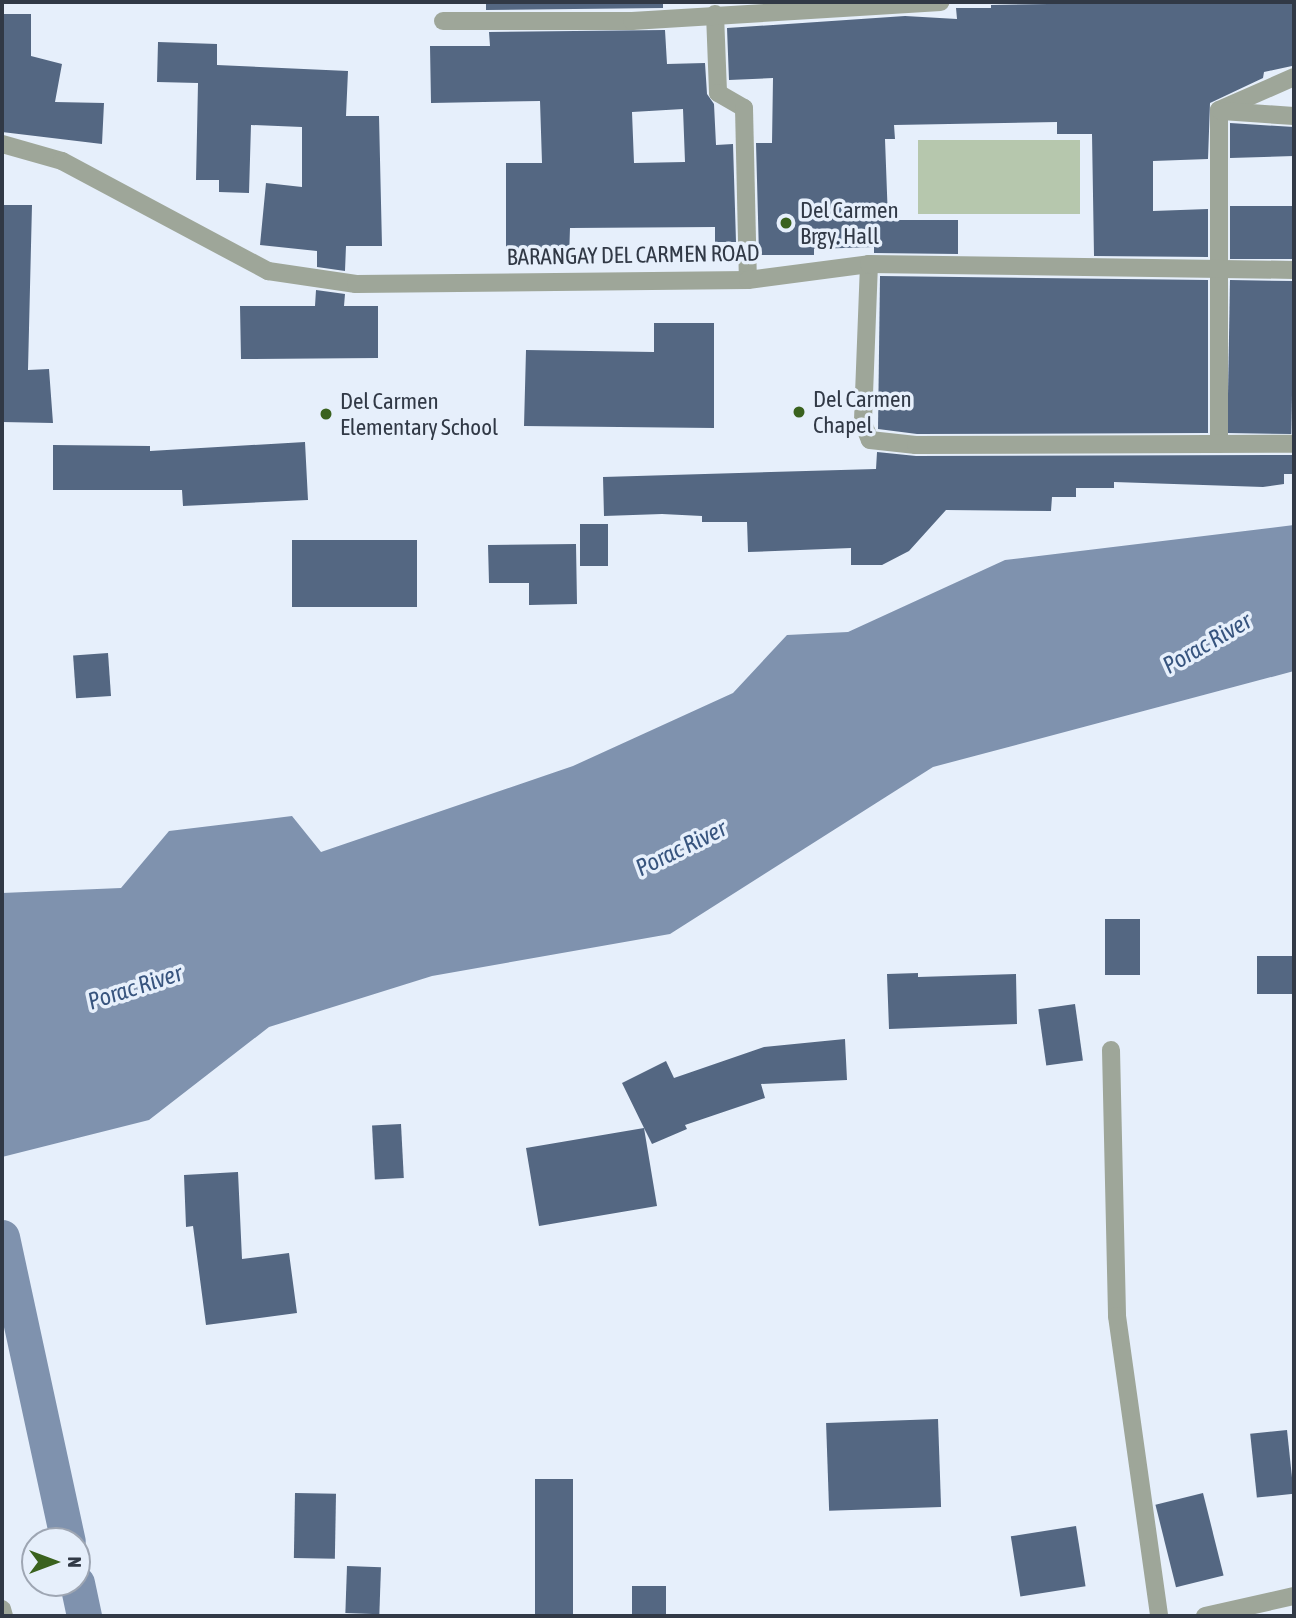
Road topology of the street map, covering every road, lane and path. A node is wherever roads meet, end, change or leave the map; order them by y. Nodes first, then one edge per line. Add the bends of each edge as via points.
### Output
1 (940, 2) edge
2 (715, 14) junction
3 (443, 21) dead end
4 (1294, 77) edge
5 (1219, 110) junction
6 (1294, 116) edge
7 (2, 144) edge
8 (869, 264) junction
9 (1216, 269) junction
10 (1294, 270) edge
11 (748, 280) junction
12 (1219, 444) junction
13 (1294, 444) edge
14 (1111, 1050) dead end
15 (1294, 1596) edge
16 (2, 1609) edge
17 (4, 1616) edge
18 (1159, 1616) edge
19 (1205, 1616) edge

1 - 2 street
2 - 3 street via 632,21
2 - 11 street via 718,93 744,108
4 - 5 street
5 - 6 street
5 - 9 street
7 - 11 street, BARANGAY DEL CARMEN ROAD via 62,161 268,271 356,284
8 - 9 street, BARANGAY DEL CARMEN ROAD
8 - 11 street, BARANGAY DEL CARMEN ROAD
8 - 12 street via 863,423 870,440 916,445
9 - 10 street, BARANGAY DEL CARMEN ROAD
9 - 12 street
12 - 13 street
14 - 18 street via 1117,1316
15 - 19 street
16 - 17 street

